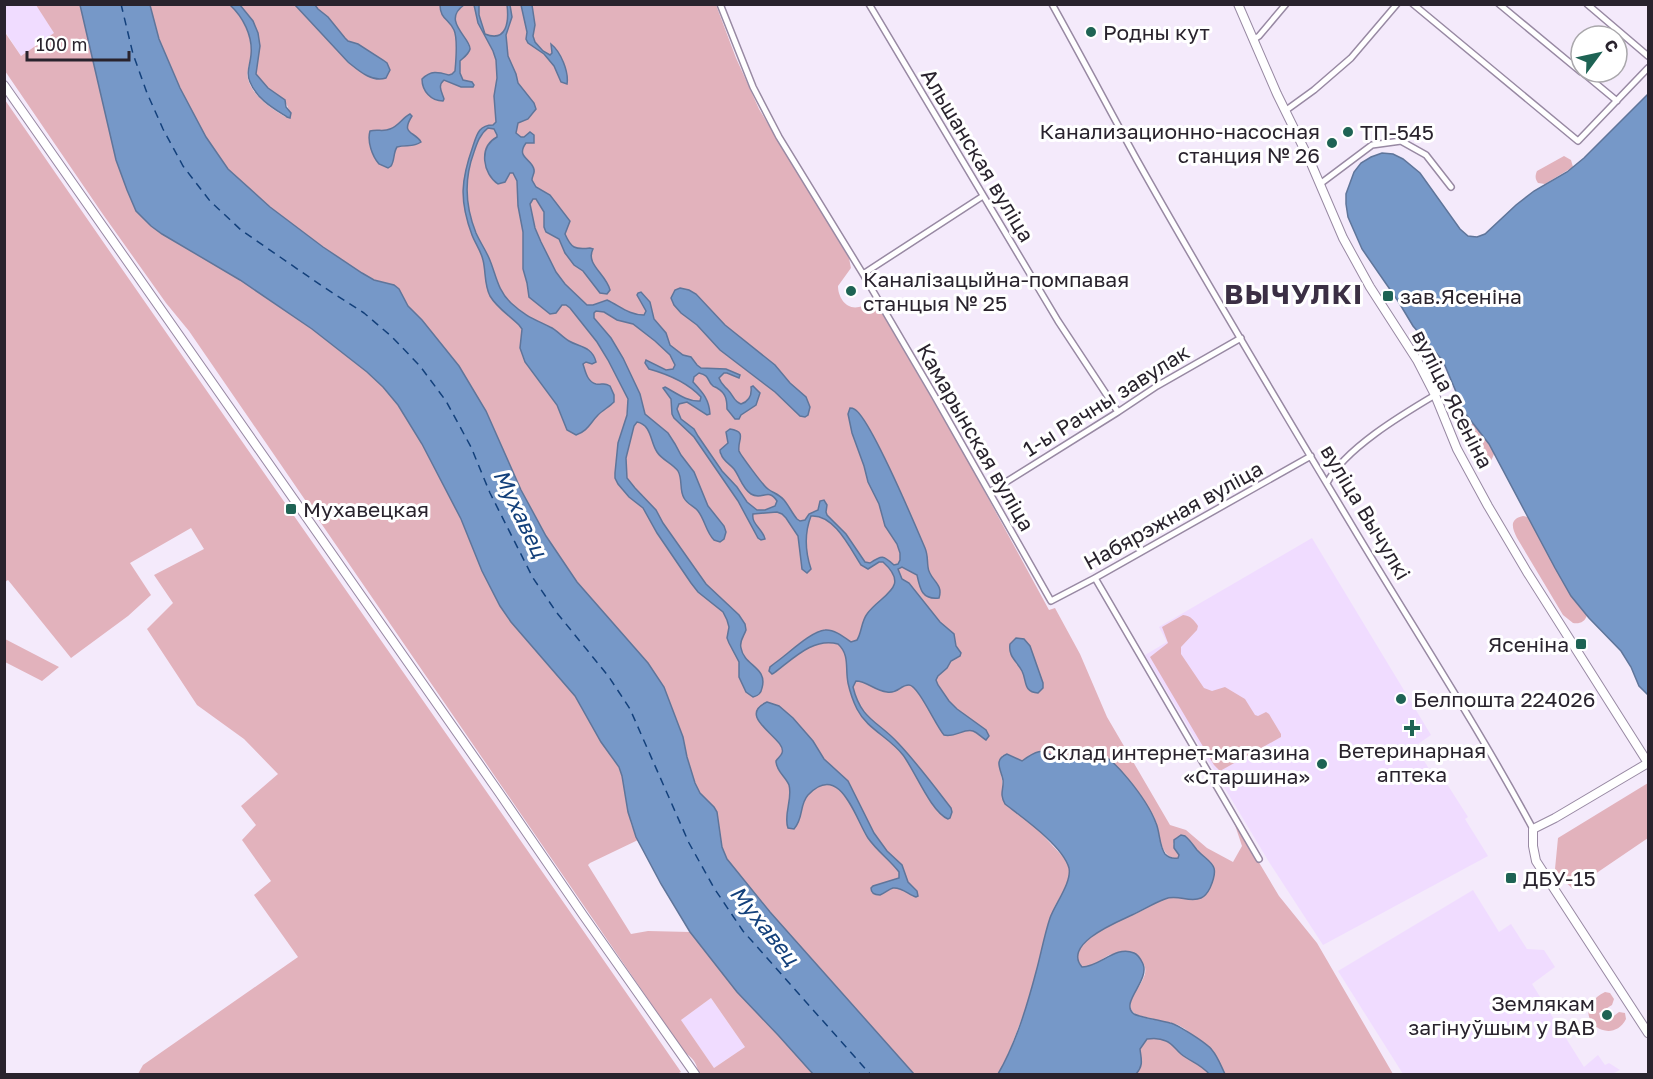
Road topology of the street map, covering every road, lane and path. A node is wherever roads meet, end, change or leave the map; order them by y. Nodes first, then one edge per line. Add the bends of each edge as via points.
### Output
1 (720, 4) edge
2 (869, 4) edge
3 (1052, 4) edge
4 (1238, 4) edge
5 (1286, 4) edge
6 (1397, 4) edge
7 (1413, 4) edge
8 (1499, 4) edge
9 (1587, 4) edge
10 (1253, 40) junction
11 (1648, 56) edge
12 (1569, 62) edge
13 (1648, 68) edge
14 (1596, 84) edge
15 (4, 85) edge
16 (1617, 101) junction
17 (1285, 111) junction
18 (1320, 184) junction
19 (1450, 187) dead end
20 (983, 196) junction
21 (863, 274) junction
22 (1240, 338) junction
23 (1436, 395) junction
24 (1118, 412) junction
25 (1311, 456) junction
26 (1327, 483) junction
27 (990, 492) junction
28 (1095, 578) junction
29 (1051, 601) joint
30 (1648, 763) edge
31 (1533, 829) junction
32 (1259, 859) dead end
33 (1648, 1033) edge
34 (695, 1074) edge

1 - 21 street, Камарынская вуліца via 765,112
2 - 20 street, Альшанская вуліца
3 - 22 street, вуліца Вычулкі
4 - 10 street, вуліца Ясеніна
5 - 10 street
6 - 17 street via 1351,57
7 - 16 street via 1578,141
8 - 12 street
9 - 11 street
10 - 17 street, вуліца Ясеніна
13 - 16 street
14 - 16 street
15 - 34 street
17 - 18 street, вуліца Ясеніна
18 - 19 street via 1372,145 1401,141 1426,155
18 - 23 street, вуліца Ясеніна via 1343,238
20 - 21 street
20 - 24 street, Альшанская вуліца
21 - 27 street, Камарынская вуліца
22 - 24 street, 1-ы Рачны завулак
22 - 25 street, вуліца Вычулкі
23 - 26 street via 1351,453
23 - 30 street, вуліца Ясеніна via 1457,449 1488,506
24 - 27 street, 1-ы Рачны завулак
25 - 26 street, вуліца Вычулкі
25 - 28 street, Набярэжная вуліца
26 - 31 street, вуліца Вычулкі
27 - 29 street, Камарынская вуліца
28 - 29 street, Набярэжная вуліца
28 - 32 street
30 - 31 street
31 - 33 street, вуліца Вычулкі via 1536,861

